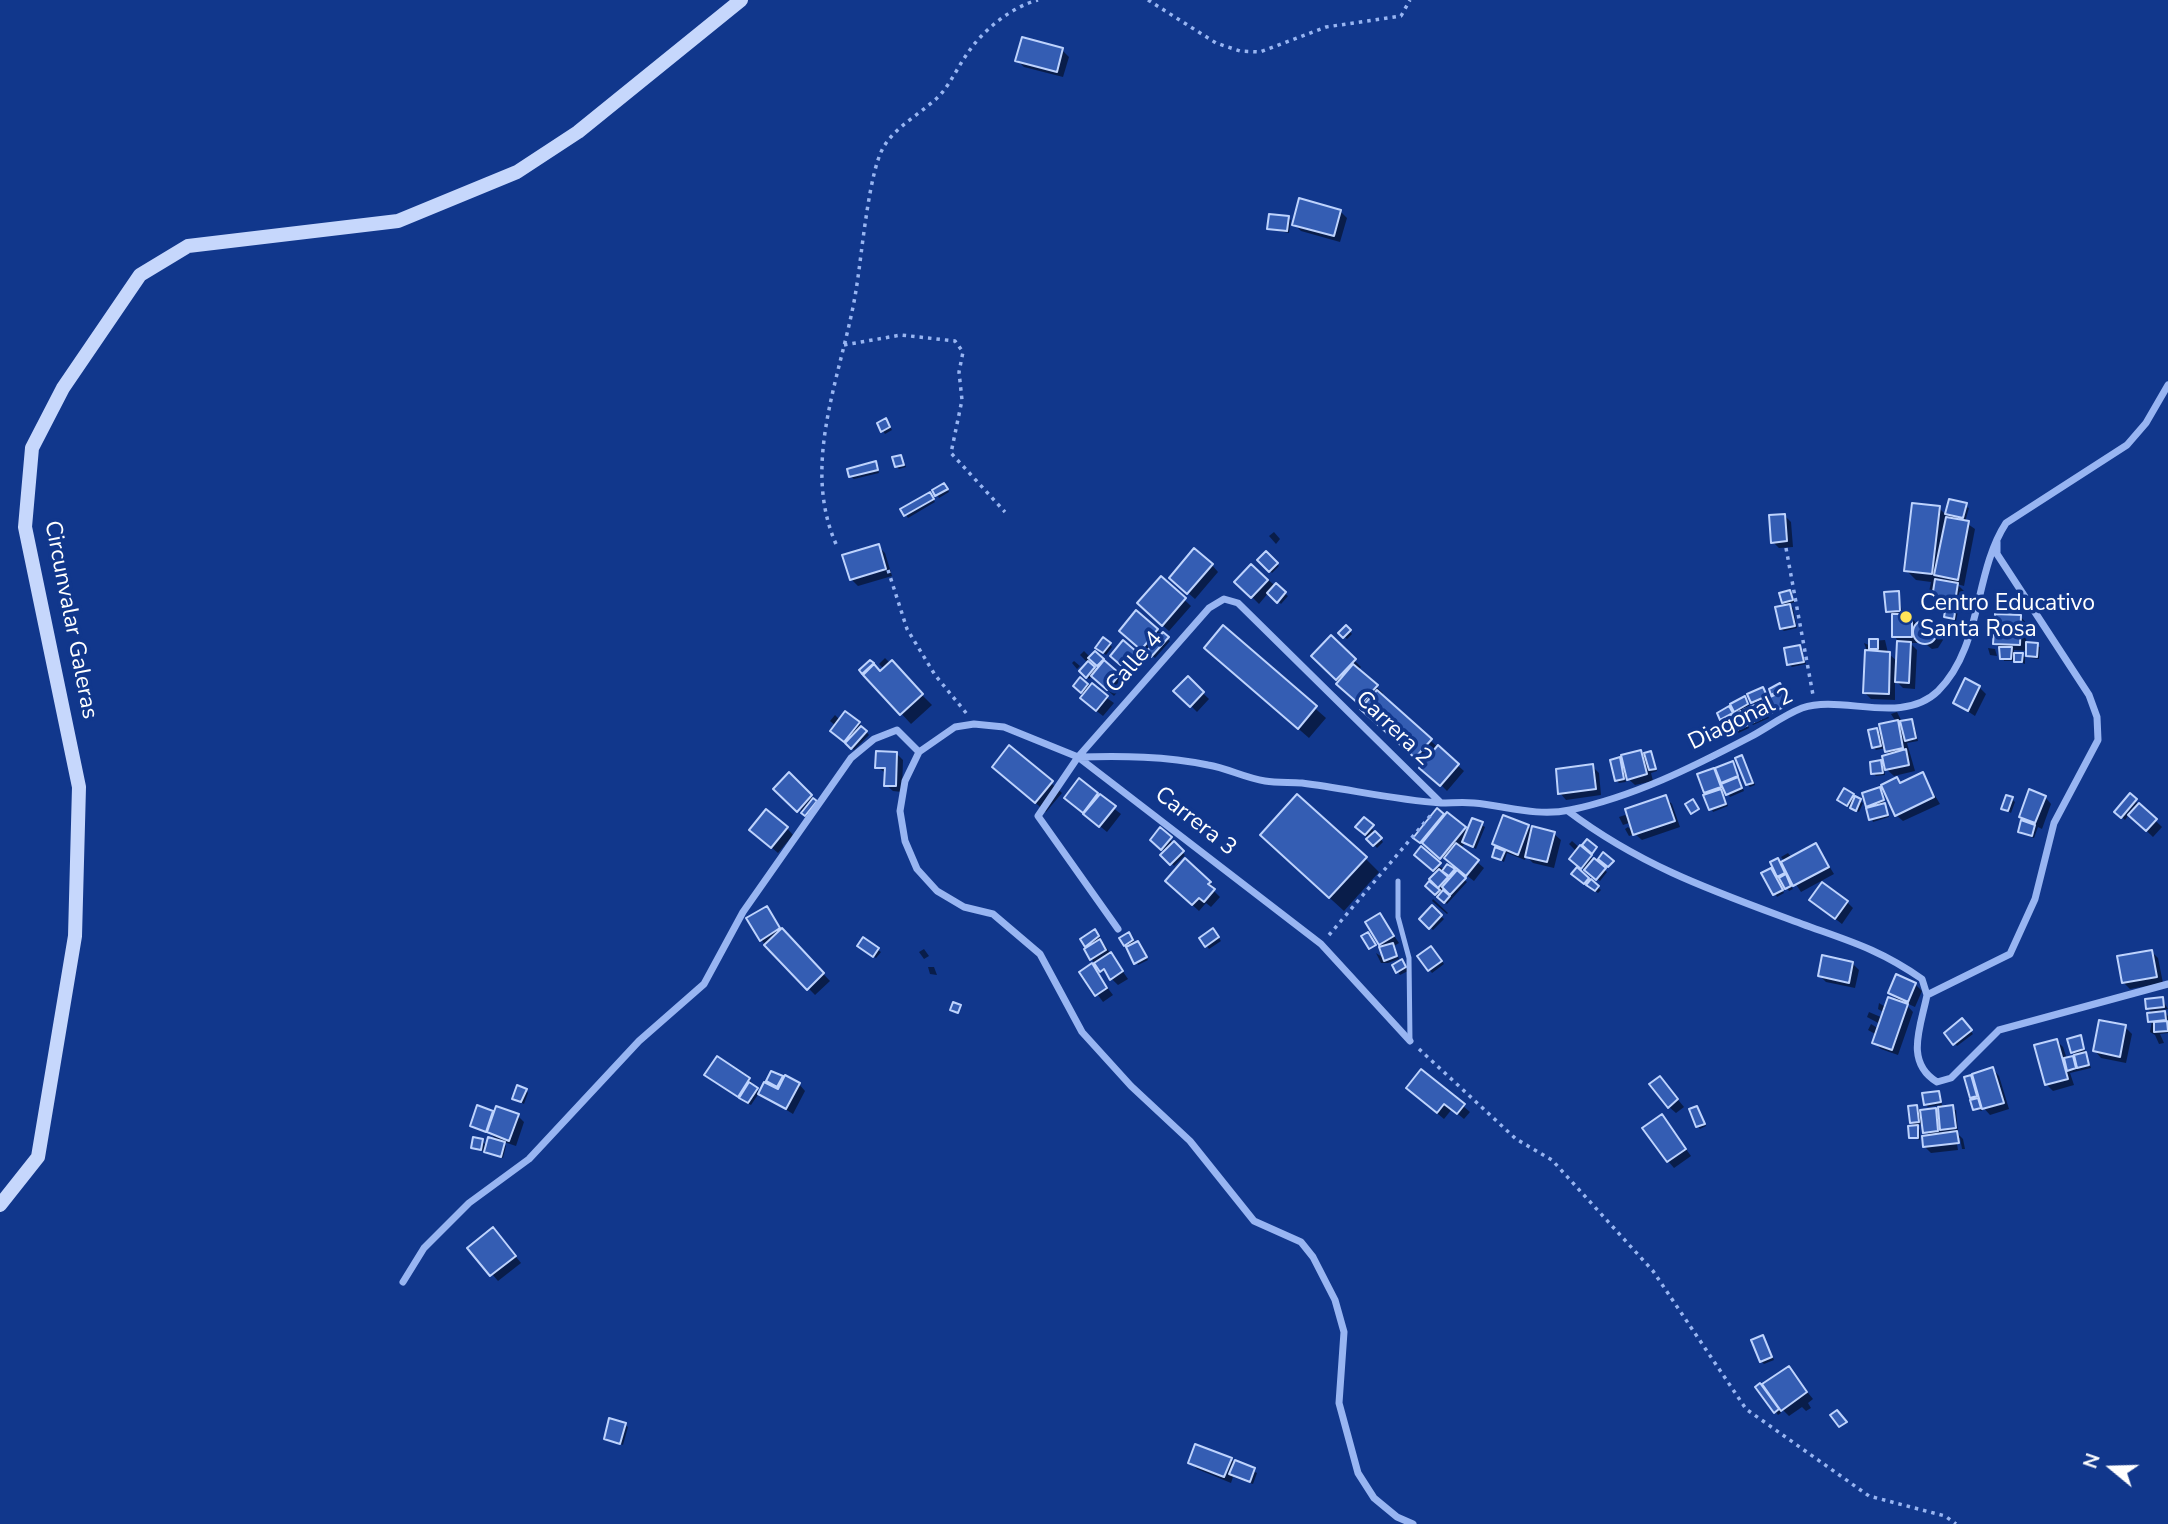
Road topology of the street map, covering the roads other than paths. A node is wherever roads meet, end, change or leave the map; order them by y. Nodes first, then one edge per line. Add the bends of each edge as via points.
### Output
1 (741, 0) edge
2 (2168, 385) edge
3 (1997, 537) junction
4 (1224, 599) joint
5 (919, 752) junction
6 (1078, 757) junction
7 (1441, 803) junction
8 (1568, 811) junction
9 (1398, 881) dead end
10 (1118, 929) dead end
11 (2168, 984) edge
12 (1927, 995) junction
13 (1409, 1041) joint
14 (0, 1205) edge
15 (403, 1282) dead end
16 (1413, 1524) edge

1 - 14 main road, Circunvalar Galeras via 578,132 517,172 398,220 188,246 140,275 63,388 32,448 26,527 79,787 75,936 38,1157
2 - 3 street via 2147,423 2127,445 2068,486 2021,511
3 - 8 street, Diagonal 2 via 1967,643 1937,692 1914,704 1879,709 1804,707 1654,784
3 - 12 street via 1997,554 2089,695 2097,717 2098,740 2054,823 2035,899 2010,954
4 - 6 street, Calle 4 via 1209,608
4 - 7 street, Carrera 2 via 1238,603
5 - 6 street, Carrera 3 via 956,727 974,724 1004,727
5 - 15 street via 897,730 874,739 851,758 743,912 704,984 639,1041 529,1159 469,1203 424,1248
5 - 16 street via 905,781 900,811 905,841 917,869 937,891 964,907 993,914 1040,954 1082,1032 1190,1141 1254,1221 1301,1242 1313,1257 1335,1300 1344,1332 1339,1404 1358,1473 1374,1498
6 - 7 street via 1175,759 1268,782
6 - 10 street, Calle 4 via 1038,816
6 - 13 street, Carrera 3 via 1321,944
7 - 8 street
8 - 12 street via 1659,869 1875,949 1922,979
9 - 13 lane via 1398,917 1409,958
11 - 12 street via 1999,1030 1951,1078 1937,1082 1925,1075 1916,1050

